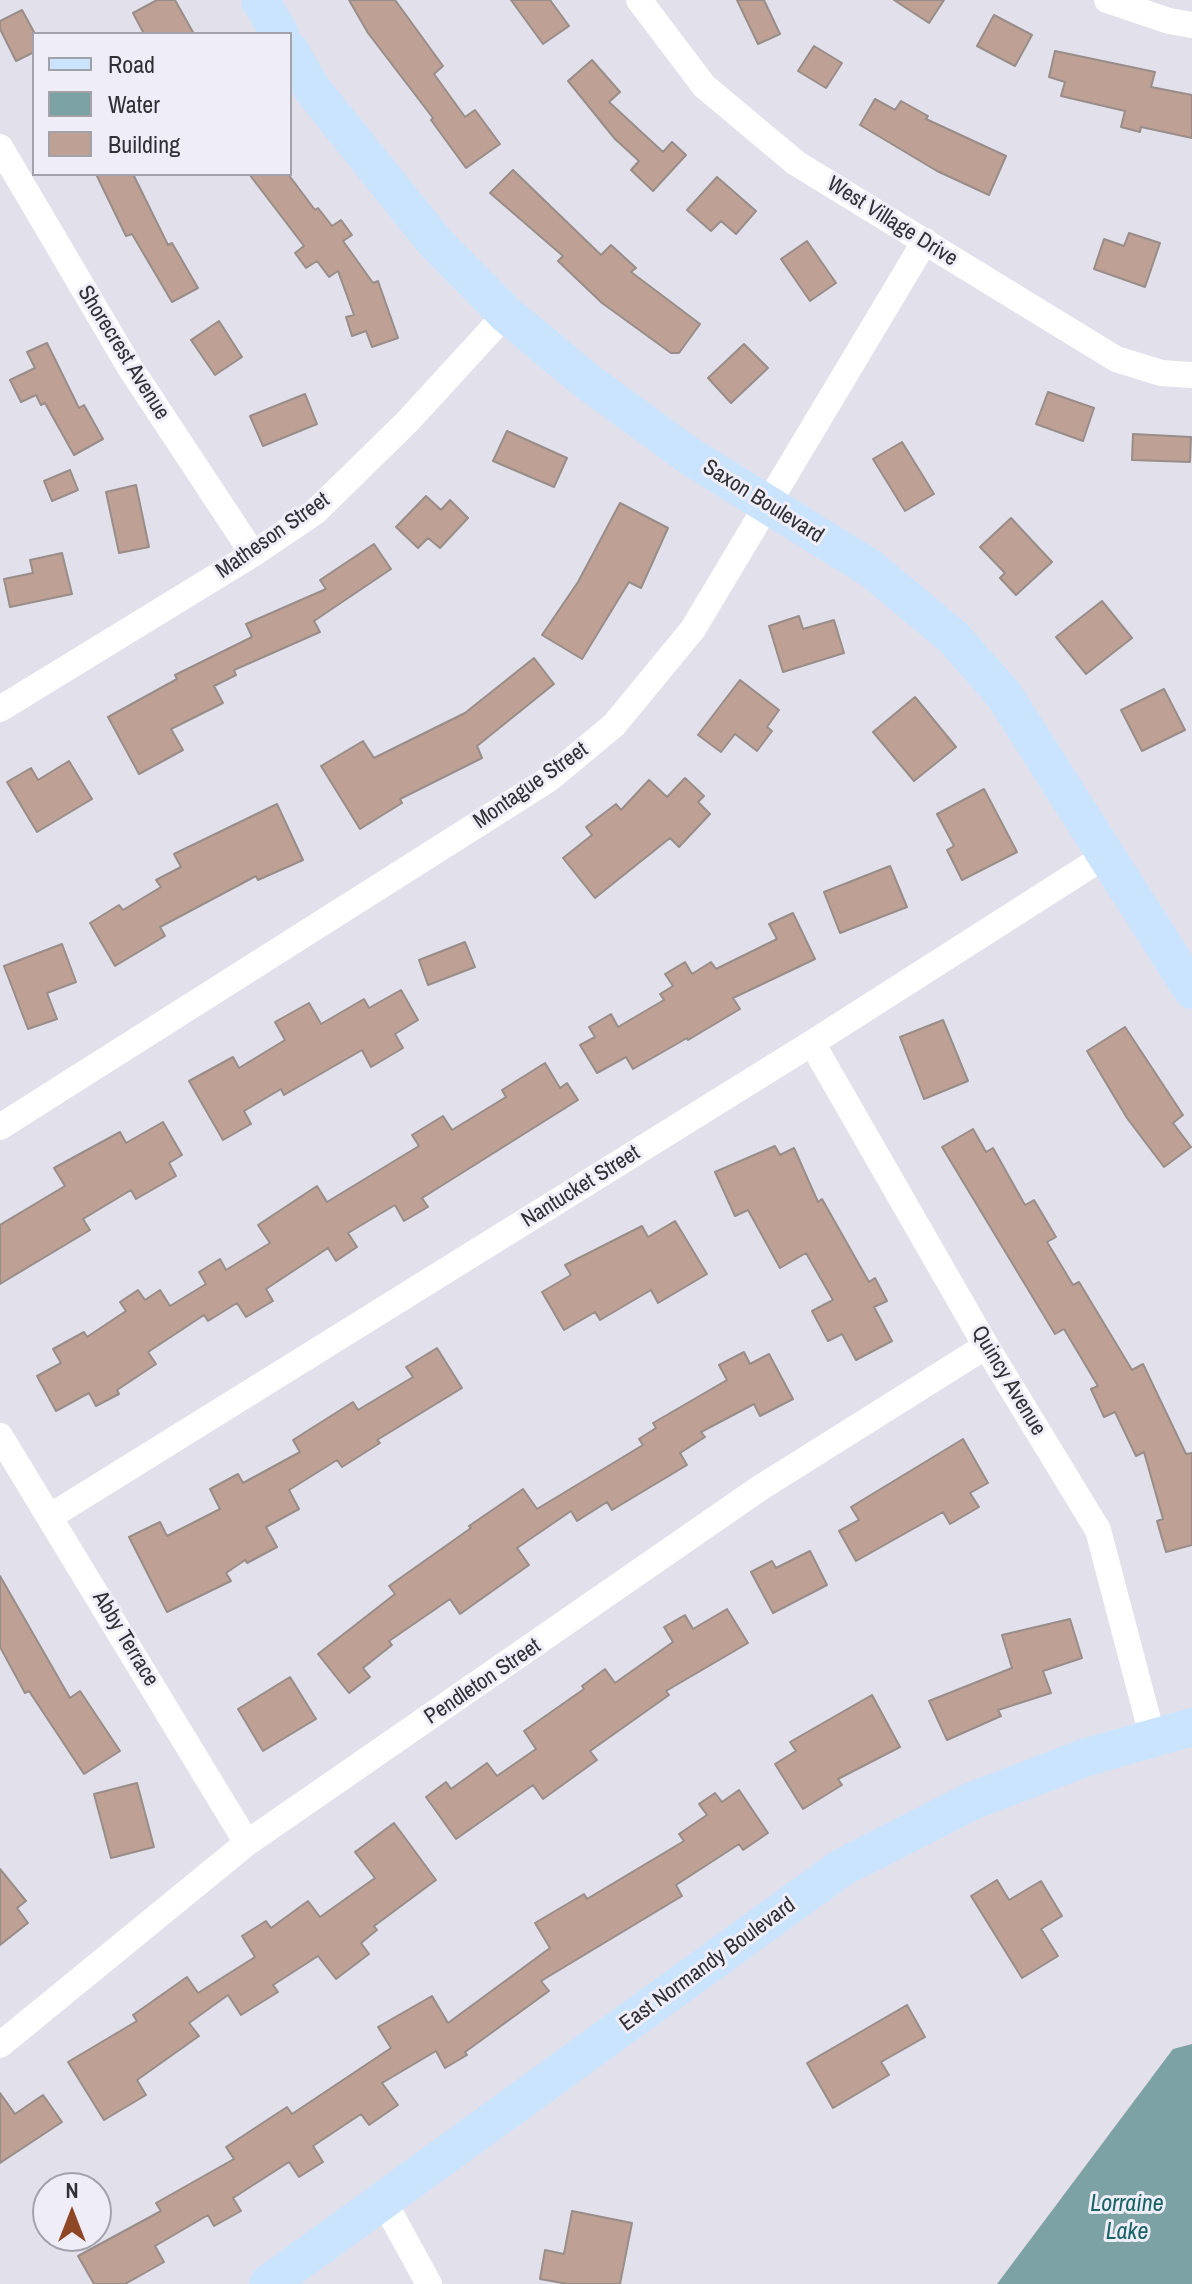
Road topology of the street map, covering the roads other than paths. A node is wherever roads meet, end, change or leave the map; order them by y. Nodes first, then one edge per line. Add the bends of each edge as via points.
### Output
1 (260, 0) edge
2 (639, 0) edge
3 (1107, 0) edge
4 (1192, 25) edge
5 (279, 32) edge
6 (292, 54) edge
7 (0, 147) edge
8 (925, 241) junction
9 (506, 314) junction
10 (1192, 375) edge
11 (767, 503) junction
12 (253, 554) junction
13 (0, 709) edge
14 (1108, 854) junction
15 (1192, 990) edge
16 (812, 1043) junction
17 (0, 1127) edge
18 (986, 1346) junction
19 (0, 1436) edge
20 (51, 1516) junction
21 (1192, 1727) edge
22 (1153, 1739) junction
23 (247, 1843) junction
24 (0, 2045) edge
25 (384, 2202) junction
26 (268, 2284) edge
27 (429, 2284) edge

1 - 5 main road
2 - 8 street, West Village Drive via 704,86 796,163
3 - 4 street
6 - 9 main road, Saxon Boulevard via 312,89 435,242
7 - 12 street, Shorecrest Avenue via 129,366
8 - 10 street, West Village Drive via 1116,359 1161,373
8 - 11 street, Montague Street
9 - 11 main road, Saxon Boulevard via 691,457
9 - 12 street, Matheson Street via 315,512
11 - 14 main road, Saxon Boulevard via 870,568 954,638 1004,695
11 - 17 street, Montague Street via 693,629 614,725 549,779
12 - 13 street, Matheson Street
14 - 15 main road, Saxon Boulevard
14 - 16 street, Nantucket Street
16 - 18 street, Quincy Avenue
16 - 20 street, Nantucket Street
18 - 22 street, Quincy Avenue via 1098,1530
18 - 23 street, Pendleton Street via 760,1488
19 - 20 street, Abby Terrace
20 - 23 street, Abby Terrace
21 - 22 main road, East Normandy Boulevard
22 - 25 main road, East Normandy Boulevard via 1087,1757 972,1801 841,1868
23 - 24 street, Pendleton Street
25 - 26 main road, East Normandy Boulevard
25 - 27 street

